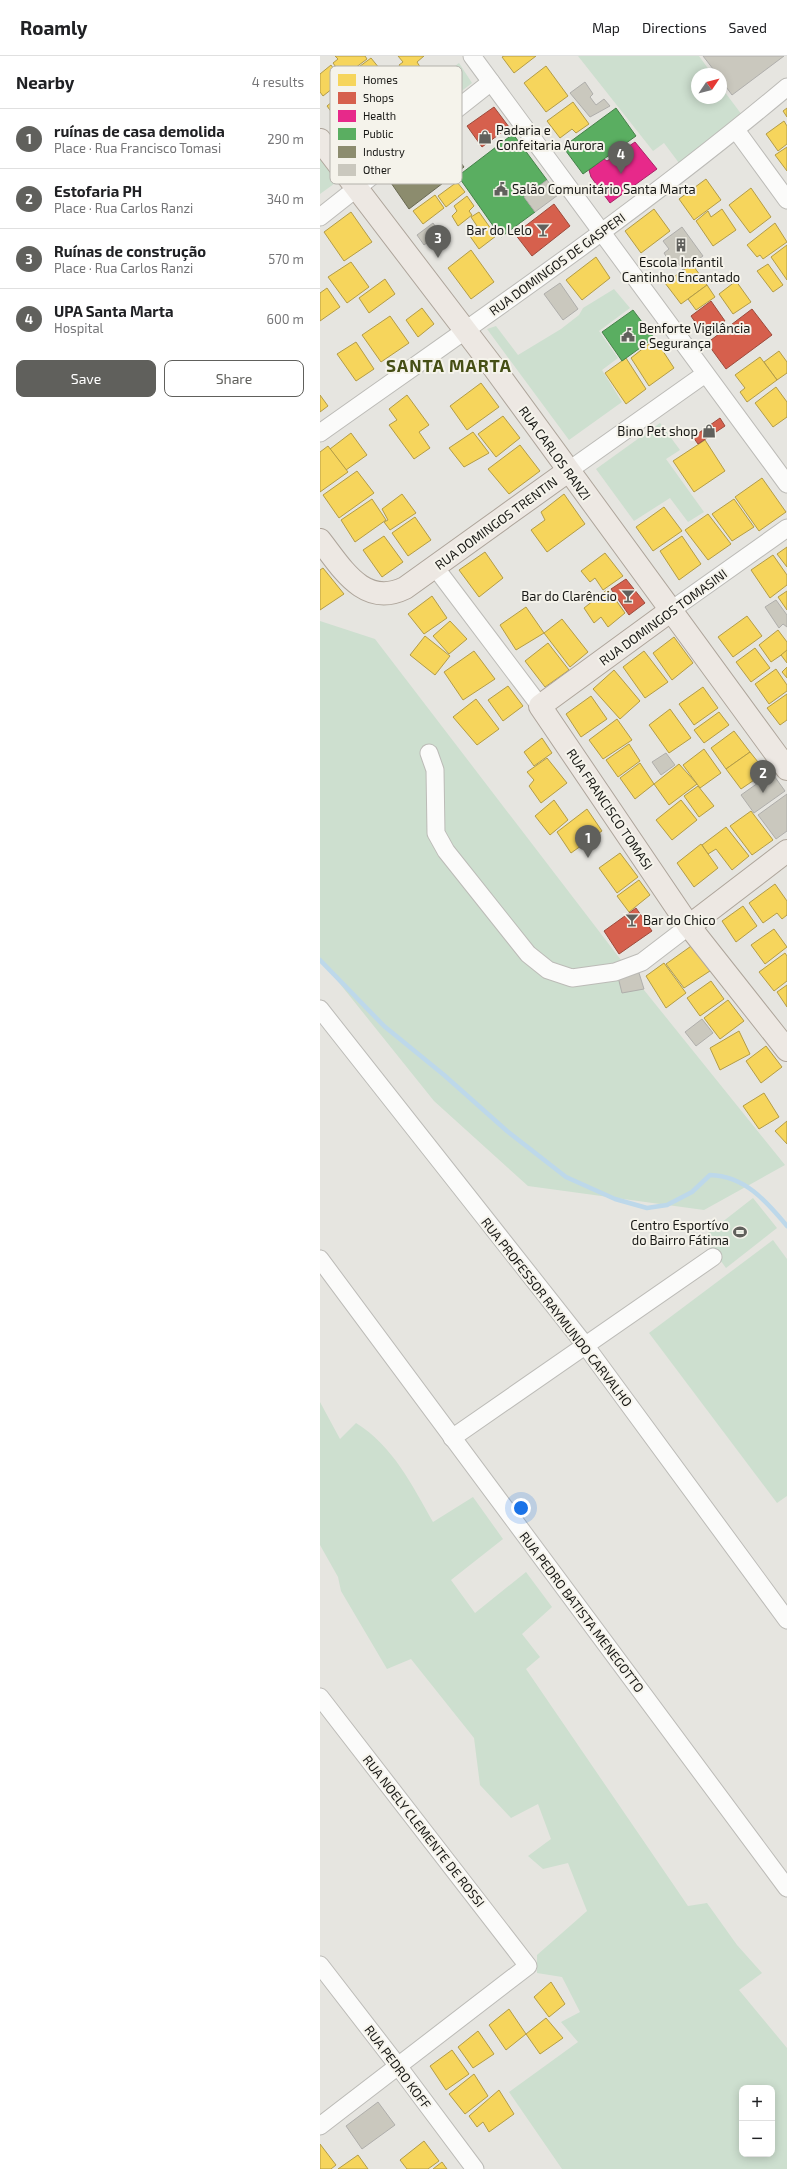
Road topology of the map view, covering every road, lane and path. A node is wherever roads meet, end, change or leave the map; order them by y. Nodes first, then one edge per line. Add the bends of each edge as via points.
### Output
1 (472, 56) edge
2 (491, 82) junction
3 (787, 87) edge
4 (462, 105) edge
5 (736, 130) junction
6 (320, 140) edge
7 (330, 153) edge
8 (354, 184) edge
9 (362, 184) edge
10 (357, 188) junction
11 (787, 200) edge
12 (320, 217) edge
13 (602, 232) junction
14 (465, 332) junction
15 (706, 374) junction
16 (320, 433) edge
17 (568, 471) junction
18 (787, 484) edge
19 (787, 528) edge
20 (320, 540) edge
21 (435, 566) junction
22 (670, 611) junction
23 (540, 706) junction
24 (429, 753) dead end
25 (787, 769) edge
26 (787, 851) edge
27 (689, 926) junction
28 (320, 1009) edge
29 (787, 1050) edge
30 (713, 1257) dead end
31 (320, 1259) edge
32 (585, 1345) junction
33 (452, 1438) junction
34 (787, 1620) edge
35 (320, 1697) edge
36 (787, 1888) edge
37 (320, 1965) edge
38 (398, 2066) junction
39 (320, 2126) edge
40 (475, 2169) edge

1 - 2 street
2 - 4 street
2 - 13 street
3 - 5 street, RUA DOMINGOS DE GASPERI
5 - 11 street
5 - 13 street, RUA DOMINGOS DE GASPERI
6 - 7 main road, RUA CARLOS RANZI
8 - 10 main road, RUA CARLOS RANZI
9 - 10 street
10 - 12 street
10 - 14 main road, RUA CARLOS RANZI
13 - 14 street, RUA DOMINGOS DE GASPERI
13 - 15 street
14 - 16 street, RUA DOMINGOS DE GASPERI
14 - 17 main road, RUA CARLOS RANZI
15 - 17 street, RUA DOMINGOS TRENTIN
15 - 18 street
17 - 21 main road, RUA DOMINGOS TRENTIN
17 - 22 main road, RUA CARLOS RANZI
19 - 22 street, RUA DOMINGOS TOMASINI
20 - 21 main road, RUA DOMINGOS TRENTIN via 346,573 365,589 380,595 395,593 405,588
21 - 23 street, RUA FRANCISCO TOMASI
22 - 23 main road, RUA DOMINGOS TOMASINI
22 - 25 main road, RUA CARLOS RANZI
23 - 27 main road, RUA FRANCISCO TOMASI
24 - 27 street via 435,770 436,833 446,851 528,954 548,970 572,978 615,972 642,962
26 - 27 main road
27 - 29 main road, RUA FRANCISCO TOMASI
28 - 32 street, RUA PROFESSOR RAYMUNDO CARVALHO
30 - 32 street
31 - 33 street, RUA PEDRO BATISTA MENEGOTTO
32 - 33 street
32 - 34 street, RUA PROFESSOR RAYMUNDO CARVALHO
33 - 36 street, RUA PEDRO BATISTA MENEGOTTO
35 - 38 street, RUA NOELY CLEMENTE DE ROSSI via 528,1966
37 - 38 street, RUA PEDRO KOFF
38 - 39 street
38 - 40 street, RUA PEDRO KOFF

